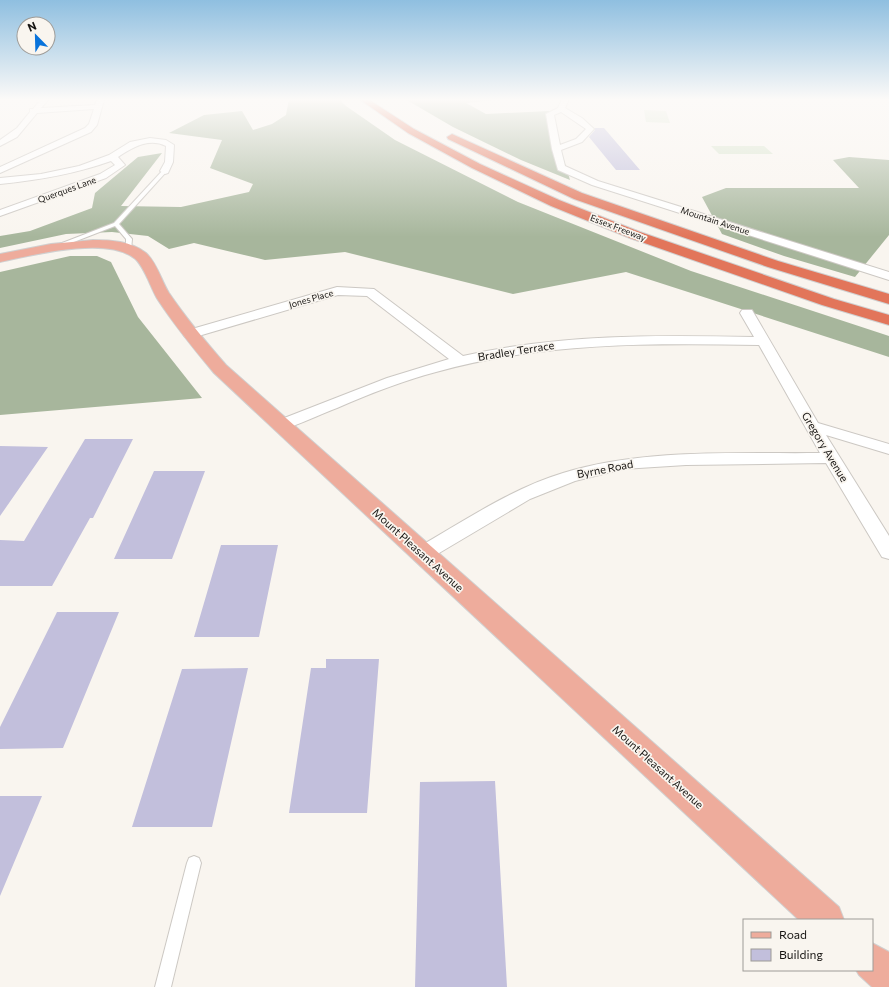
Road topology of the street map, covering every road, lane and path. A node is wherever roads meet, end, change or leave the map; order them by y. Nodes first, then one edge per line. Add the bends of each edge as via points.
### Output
1 (55, 145) edge
2 (130, 145) edge
3 (170, 145) edge
4 (437, 145) edge
5 (469, 145) edge
6 (555, 145) edge
7 (572, 145) edge
8 (556, 149) junction
9 (113, 157) junction
10 (0, 170) edge
11 (166, 171) joint
12 (0, 181) edge
13 (0, 213) edge
14 (116, 224) junction
15 (58, 247) junction
16 (129, 249) junction
17 (0, 258) edge
18 (889, 276) edge
19 (889, 299) edge
20 (747, 313) dead end
21 (889, 320) edge
22 (190, 334) junction
23 (763, 341) junction
24 (460, 361) junction
25 (280, 425) junction
26 (813, 426) junction
27 (889, 449) edge
28 (831, 458) junction
29 (889, 552) edge
30 (422, 554) junction
31 (194, 863) dead end
32 (825, 919) edge
33 (873, 963) edge
34 (889, 977) edge
35 (163, 987) edge

1 - 10 street
2 - 9 street
3 - 11 street
4 - 21 highway, Essex Freeway via 555,203 635,235 828,302
5 - 19 highway, Essex Freeway via 585,198 766,261
6 - 8 street, Mountain Avenue
7 - 8 street
8 - 18 street, Mountain Avenue via 561,168 595,183
9 - 12 street via 67,172
9 - 13 street, Querques Lane via 121,165 103,176
11 - 14 lane
14 - 15 lane
14 - 16 lane via 129,239
15 - 16 main road, Mount Pleasant Avenue via 95,244
15 - 17 main road, Mount Pleasant Avenue
16 - 22 main road, Mount Pleasant Avenue via 139,254 146,263 159,289
20 - 23 street, Gregory Avenue
22 - 24 street, Jones Place via 337,291 370,292
22 - 25 main road, Mount Pleasant Avenue via 220,369
23 - 24 street, Bradley Terrace via 577,342 532,347
23 - 26 street, Gregory Avenue
24 - 25 street, Bradley Terrace via 397,380
25 - 30 main road, Mount Pleasant Avenue
26 - 27 street
26 - 28 street, Gregory Avenue
28 - 29 street, Gregory Avenue
28 - 30 street, Byrne Road via 686,460 615,466 569,477 524,495
30 - 32 main road, Mount Pleasant Avenue
31 - 35 lane
33 - 34 main road

